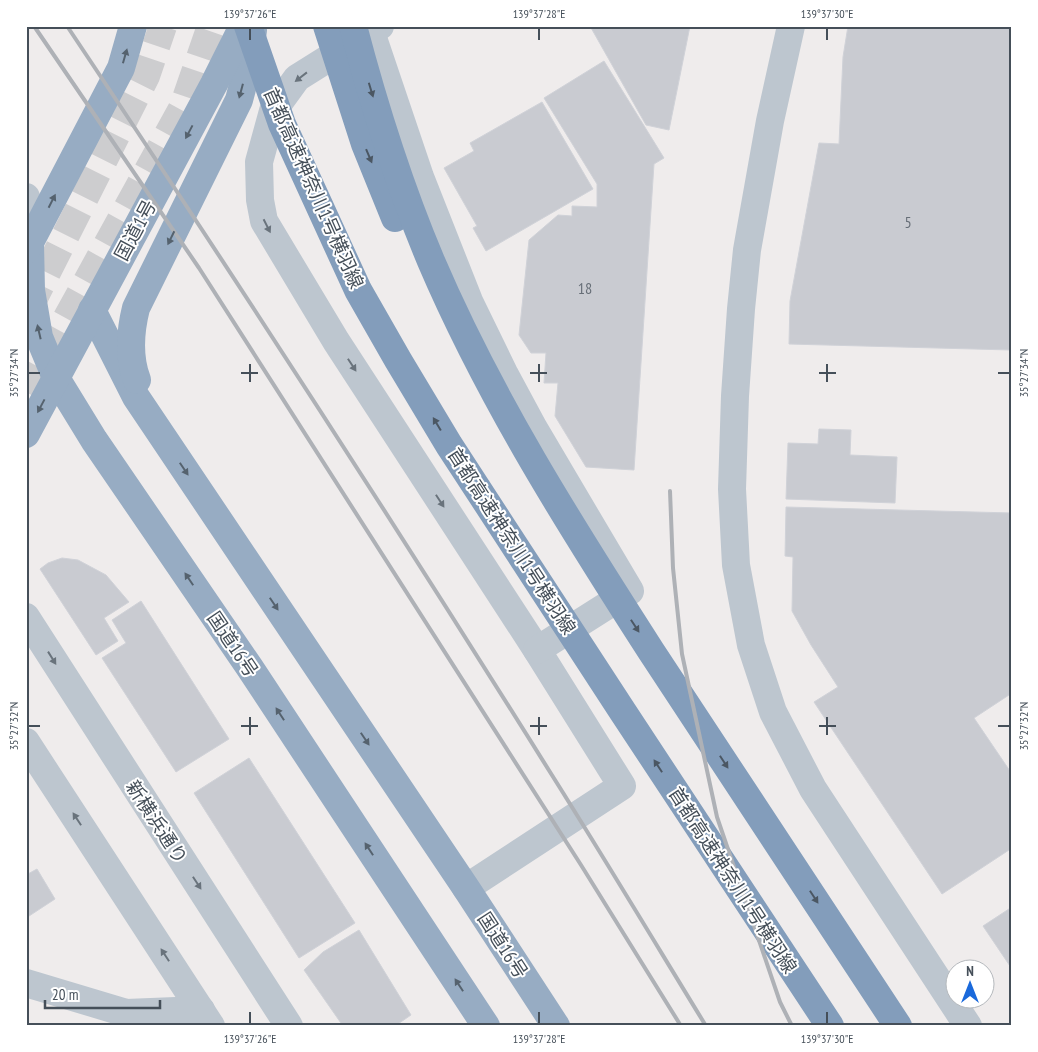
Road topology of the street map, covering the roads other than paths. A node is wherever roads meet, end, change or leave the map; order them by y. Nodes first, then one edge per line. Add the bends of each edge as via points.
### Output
1 (133, 26) edge
2 (243, 26) edge
3 (248, 26) edge
4 (253, 26) edge
5 (327, 26) edge
6 (791, 26) edge
7 (368, 28) edge
8 (26, 198) edge
9 (28, 247) edge
10 (92, 310) junction
11 (56, 378) junction
12 (506, 415) junction
13 (157, 428) junction
14 (26, 434) edge
15 (26, 617) edge
16 (537, 650) junction
17 (27, 743) edge
18 (466, 888) junction
19 (26, 983) edge
20 (206, 1018) edge
21 (289, 1026) edge
22 (486, 1026) edge
23 (556, 1026) edge
24 (830, 1026) edge
25 (898, 1026) edge
26 (968, 1026) edge

9 -> 1 highway via 121,68
2 -> 10 highway, 国道1号
24 -> 3 highway, 首都高速神奈川1号横羽線 via 622,712 449,445 398,360 358,290 290,141
4 -> 13 highway via 248,66 239,100 136,308 131,329 131,356
5 -> 12 highway via 365,144 413,260 450,330
6 - 26 street via 747,250 735,396 732,489 736,565 751,645 773,712 813,789
7 -> 12 highway via 404,193 435,270
7 - 16 street via 420,177 469,301 533,427 630,591
7 -> 16 street via 297,78 273,111 258,162 264,220 336,341
8 - 9 street
11 -> 9 highway, 国道16号 via 39,338
10 - 11 highway, 国道1号
10 - 13 highway, 国道16号 via 136,397
11 -> 14 highway, 国道1号
22 -> 11 highway, 国道16号 via 250,668 94,440
12 -> 25 highway via 613,591
13 -> 18 highway, 国道16号
15 -> 21 street, 新横浜通り
16 - 18 street via 622,786
20 -> 17 street
18 - 23 highway, 国道16号
19 - 20 street via 126,1013

